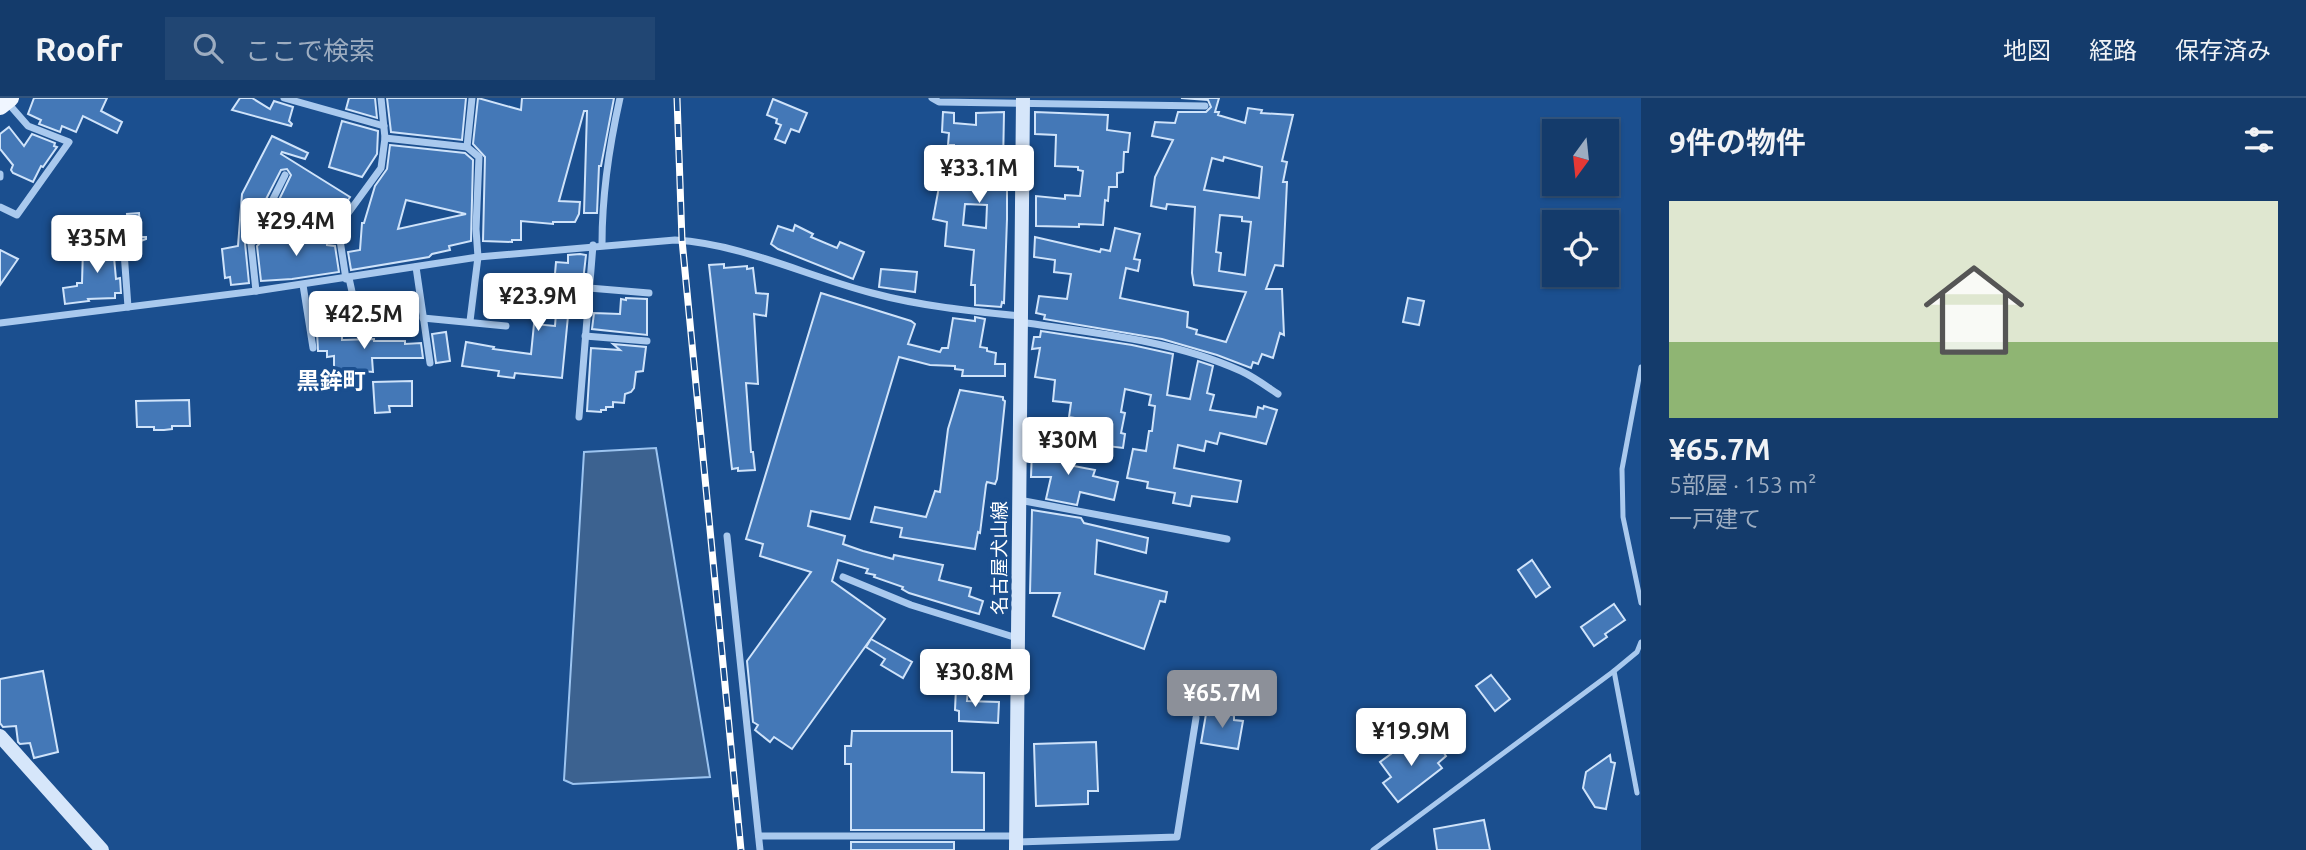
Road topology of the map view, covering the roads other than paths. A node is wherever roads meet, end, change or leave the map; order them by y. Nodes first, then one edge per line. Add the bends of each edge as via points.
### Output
1 (284, 98) edge
2 (381, 98) edge
3 (472, 98) edge
4 (620, 98) edge
5 (932, 98) edge
6 (1023, 101) edge
7 (5, 102) edge
8 (1205, 106) dead end
9 (384, 126) junction
10 (385, 138) junction
11 (467, 147) junction
12 (285, 175) dead end
13 (0, 207) edge
14 (122, 224) dead end
15 (338, 227) junction
16 (269, 233) junction
17 (602, 244) junction
18 (593, 245) junction
19 (478, 257) junction
20 (416, 267) junction
21 (348, 279) junction
22 (303, 285) junction
23 (589, 288) junction
24 (256, 291) junction
25 (649, 293) dead end
26 (128, 307) junction
27 (423, 318) junction
28 (1020, 319) junction
29 (470, 321) junction
30 (0, 323) edge
31 (399, 323) dead end
32 (506, 326) dead end
33 (585, 336) junction
34 (647, 341) dead end
35 (313, 348) dead end
36 (430, 363) dead end
37 (1641, 367) edge
38 (1278, 394) dead end
39 (579, 417) dead end
40 (1018, 500) junction
41 (727, 536) dead end
42 (1227, 539) dead end
43 (843, 577) dead end
44 (1641, 603) edge
45 (1018, 638) junction
46 (1641, 642) edge
47 (1614, 671) junction
48 (1196, 718) dead end
49 (0, 736) edge
50 (1637, 793) dead end
51 (759, 836) junction
52 (1016, 843) edge
53 (102, 850) edge
54 (761, 850) edge
55 (1373, 850) edge

1 - 9 street
2 - 9 street
3 - 11 street
4 - 17 street via 608,149
5 - 6 street via 939,102
6 - 8 street
6 - 28 main road, 名古屋犬山線
7 - 13 street via 27,126 69,142 17,215
9 - 10 street
10 - 11 street
10 - 15 street via 381,168
11 - 19 street via 479,157
12 - 16 street via 269,207
14 - 26 street
15 - 16 street
15 - 21 street
16 - 24 street via 258,235 250,244
17 - 18 street
17 - 28 street via 707,243 870,293
18 - 19 street
18 - 23 street
19 - 20 street
19 - 29 street
20 - 21 street
20 - 27 street
21 - 22 street
21 - 31 street via 358,319 368,325
22 - 24 street
22 - 35 street
23 - 25 street
23 - 33 street
24 - 26 street
26 - 30 street
27 - 29 street
27 - 36 street
28 - 38 street via 1138,339 1217,361
28 - 40 main road, 名古屋犬山線
29 - 32 street
33 - 34 street
33 - 39 street
37 - 44 lane via 1622,469 1623,517
40 - 42 street
40 - 45 main road, 名古屋犬山線
41 - 51 street
43 - 45 street via 911,605
45 - 52 main road, 名古屋犬山線
46 - 47 lane via 1637,652
47 - 50 lane
47 - 55 lane
48 - 52 street via 1177,837
49 - 53 main road
51 - 52 street
51 - 54 street

